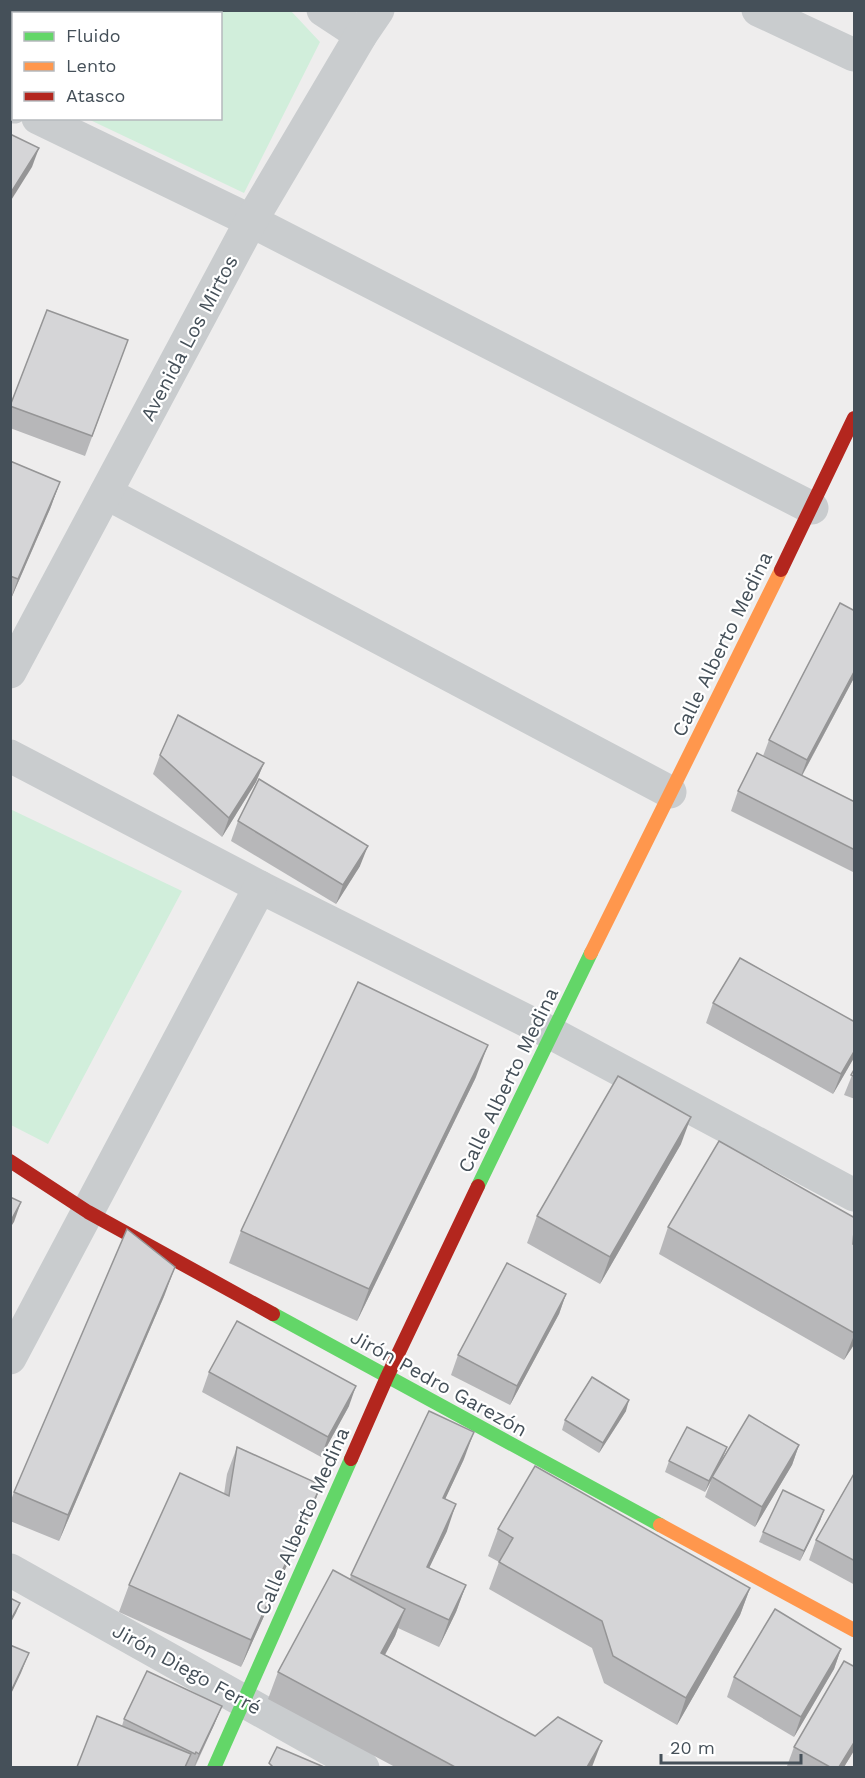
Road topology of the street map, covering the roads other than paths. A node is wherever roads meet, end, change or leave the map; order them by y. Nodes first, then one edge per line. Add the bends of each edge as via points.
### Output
1 (323, 10) edge
2 (758, 10) edge
3 (369, 23) edge
4 (855, 55) edge
5 (42, 120) edge
6 (251, 221) junction
7 (855, 418) edge
8 (106, 493) junction
9 (812, 508) junction
10 (10, 672) edge
11 (10, 756) edge
12 (670, 792) junction
13 (260, 887) junction
14 (551, 1033) junction
15 (10, 1161) edge
16 (855, 1195) edge
17 (88, 1212) junction
18 (10, 1358) edge
19 (387, 1377) junction
20 (10, 1570) edge
21 (855, 1630) edge
22 (244, 1701) junction
23 (214, 1767) edge
24 (363, 1767) edge

1 - 3 street
2 - 4 street
3 - 6 street, Avenida Los Mirtos
5 - 6 street
6 - 8 street, Avenida Los Mirtos
6 - 9 street
7 - 9 street, Calle Alberto Medina
8 - 10 street, Avenida Los Mirtos
8 - 12 street
9 - 12 street, Calle Alberto Medina
11 - 13 street
12 - 14 street, Calle Alberto Medina
13 - 14 street
13 - 17 street
14 - 16 street
14 - 19 street, Calle Alberto Medina
15 - 17 street, Jirón Pedro Garezón
17 - 18 street
17 - 19 street, Jirón Pedro Garezón
19 - 21 street, Jirón Pedro Garezón
19 - 22 street, Calle Alberto Medina
20 - 22 street, Jirón Diego Ferré
22 - 23 street, Calle Alberto Medina
22 - 24 street, Jirón Diego Ferré

